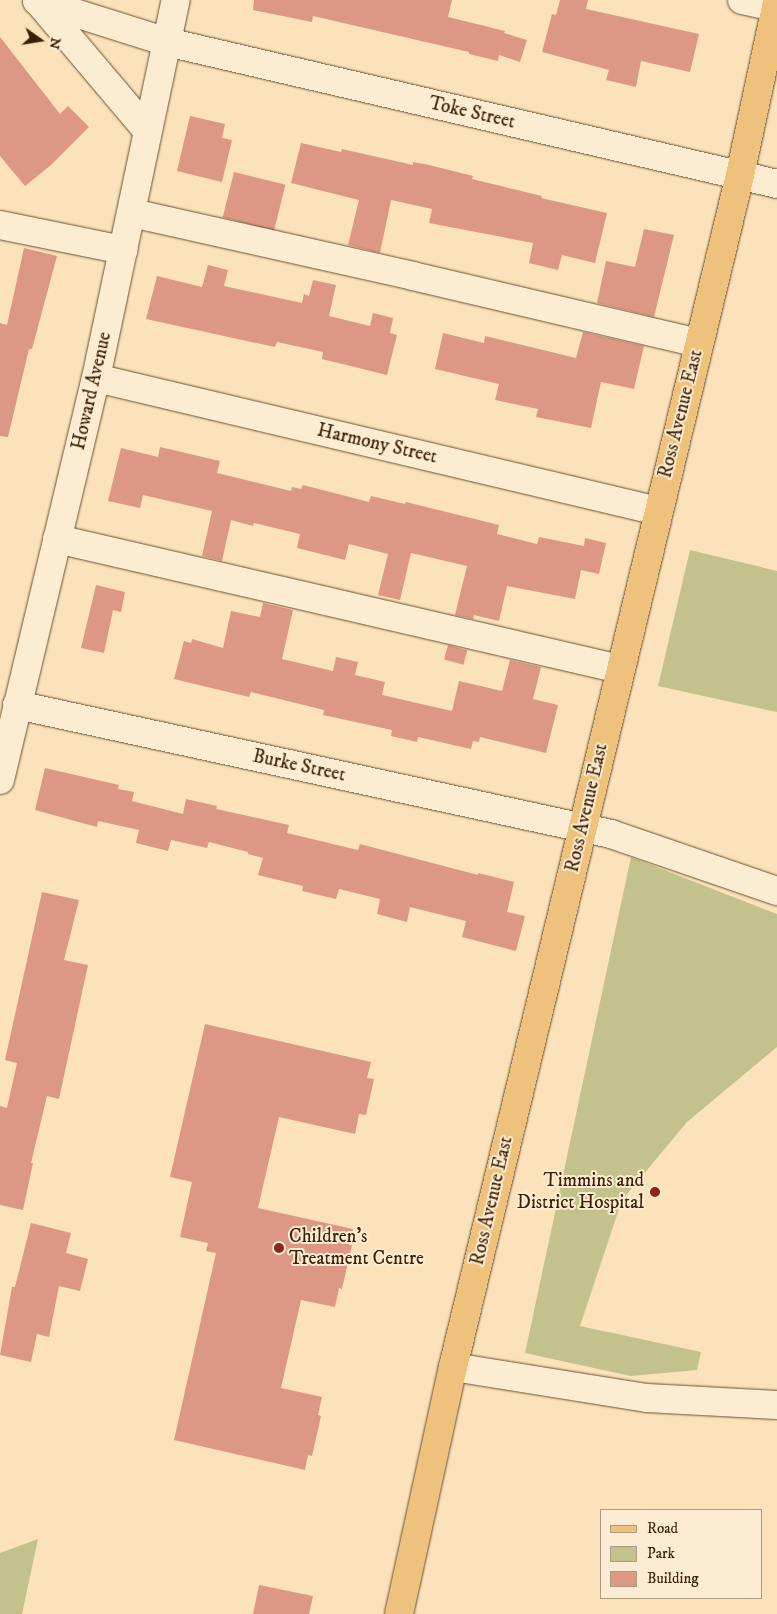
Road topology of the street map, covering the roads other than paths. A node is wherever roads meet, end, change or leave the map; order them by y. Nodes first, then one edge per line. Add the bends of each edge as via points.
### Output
1 (176, 0) edge
2 (742, 0) edge
3 (37, 1) edge
4 (776, 5) edge
5 (167, 42) junction
6 (147, 130) junction
7 (740, 175) junction
8 (777, 184) edge
9 (132, 213) junction
10 (0, 225) edge
11 (122, 250) junction
12 (698, 343) junction
13 (96, 378) junction
14 (658, 511) junction
15 (57, 539) junction
16 (620, 669) junction
17 (17, 705) junction
18 (0, 780) edge
19 (582, 828) junction
20 (777, 892) edge
21 (452, 1367) junction
22 (777, 1405) edge
23 (399, 1614) edge

1 - 5 street, Howard Avenue
2 - 4 street
3 - 5 street, Toke Street
3 - 6 street
4 - 7 main road, Ross Avenue East
5 - 6 street, Howard Avenue
5 - 7 street, Toke Street
6 - 9 street, Howard Avenue
7 - 8 street, Toke Street
7 - 12 main road, Ross Avenue East
9 - 11 street, Howard Avenue
9 - 12 street
10 - 11 street
11 - 13 street, Howard Avenue
12 - 14 main road, Ross Avenue East
13 - 14 street, Harmony Street
13 - 15 street, Howard Avenue
14 - 16 main road, Ross Avenue East
15 - 16 street
15 - 17 street, Howard Avenue
16 - 19 main road, Ross Avenue East
17 - 18 street, Howard Avenue
17 - 19 street, Burke Street
19 - 20 street, Burke Street via 611,834
19 - 21 main road, Ross Avenue East
21 - 22 street via 647,1398
21 - 23 main road, Ross Avenue East

